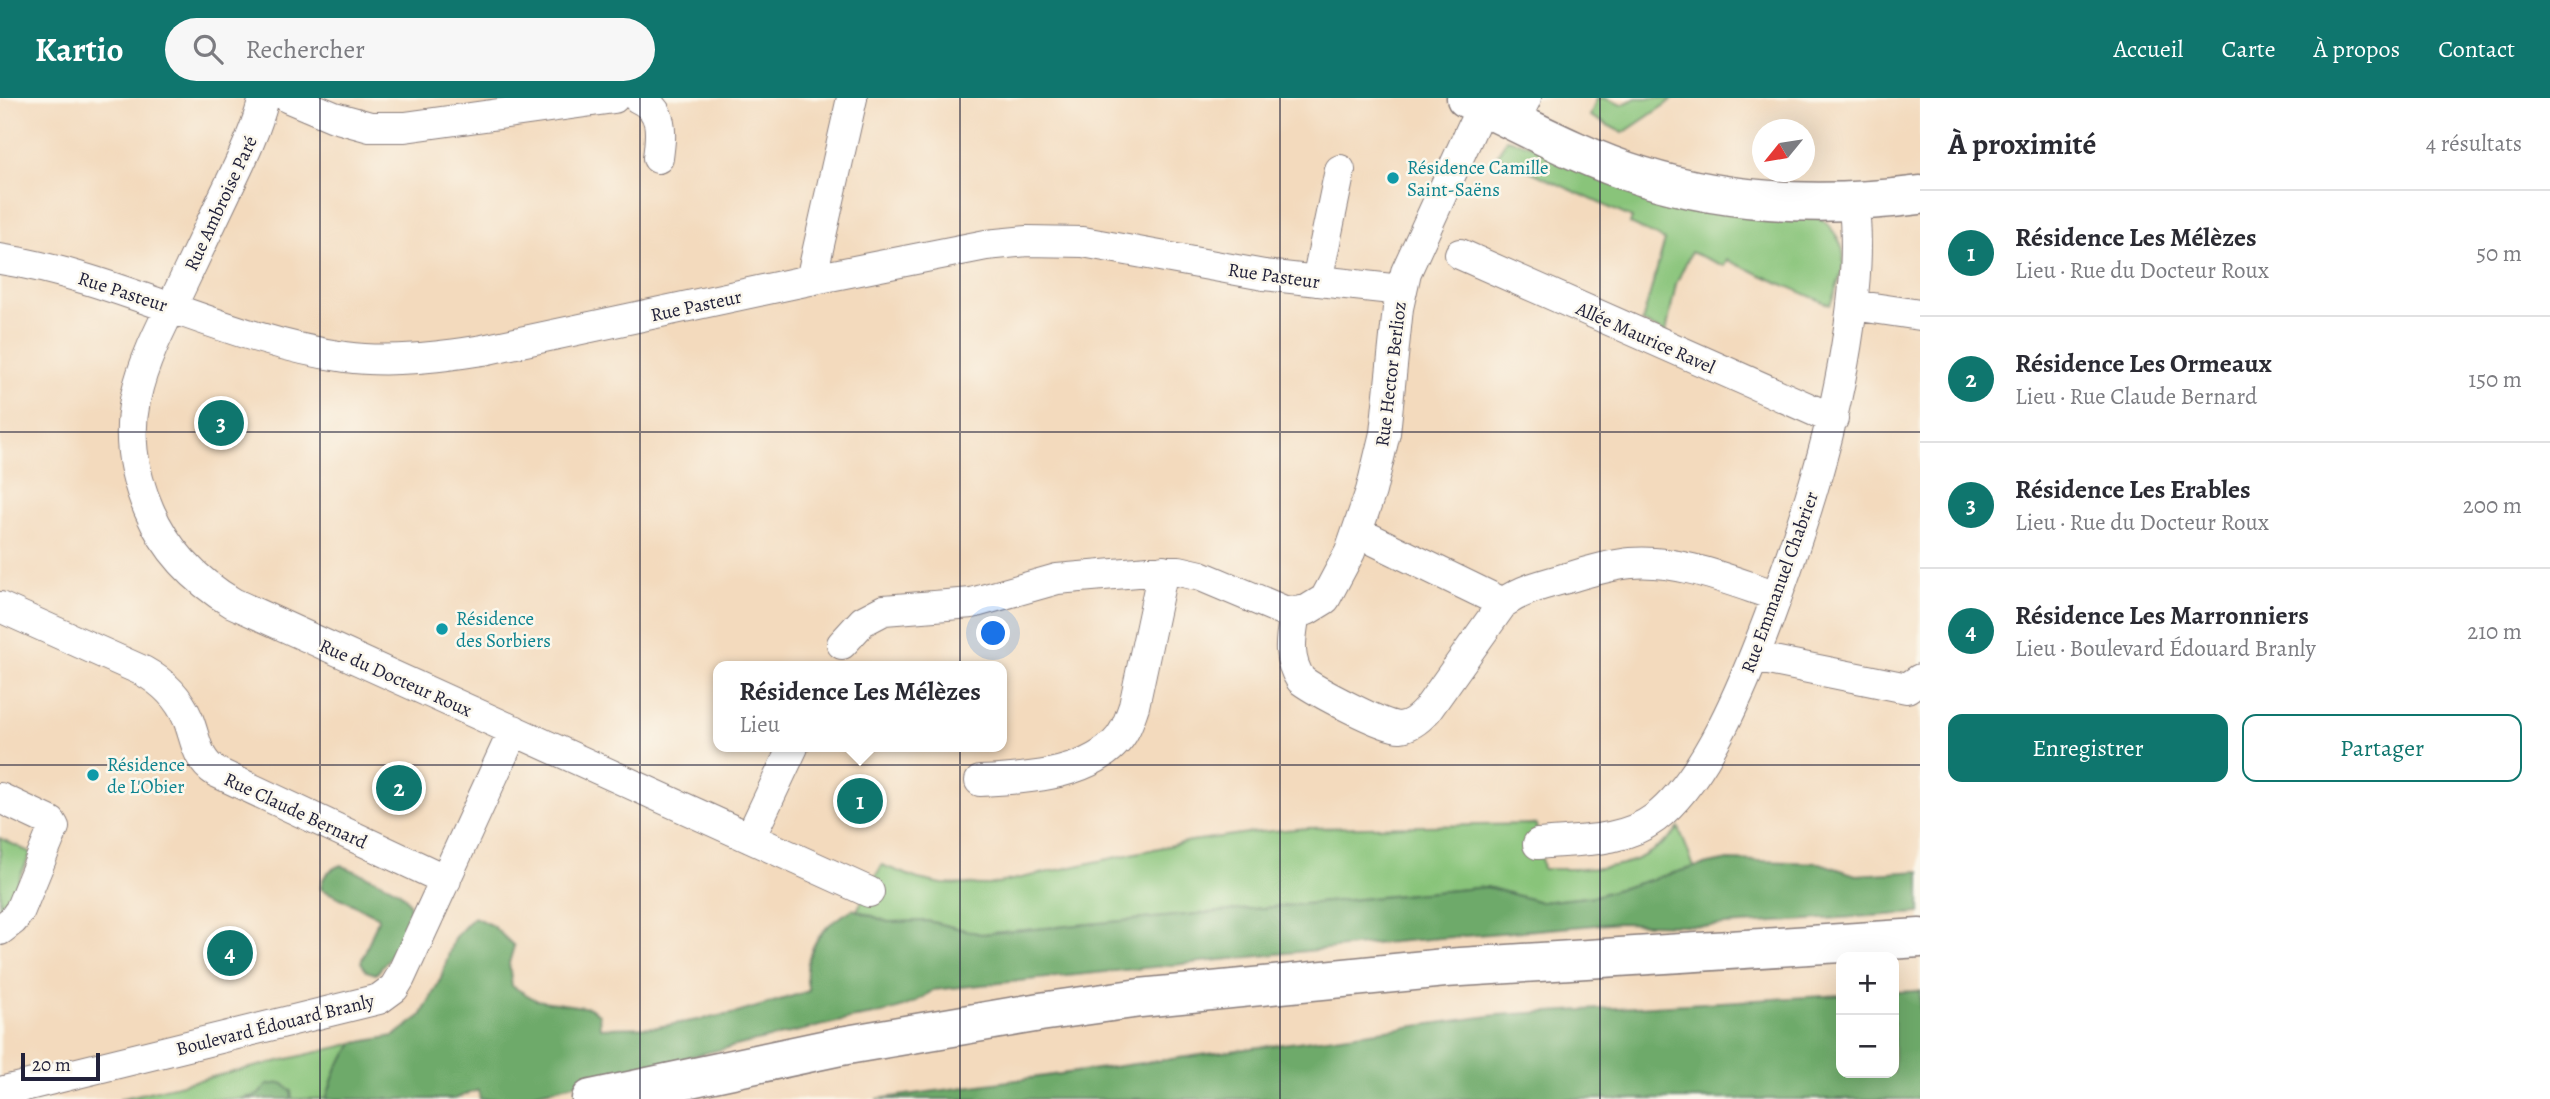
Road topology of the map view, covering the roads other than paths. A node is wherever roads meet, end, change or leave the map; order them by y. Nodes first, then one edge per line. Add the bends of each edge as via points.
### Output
1 (264, 98) edge
2 (289, 98) edge
3 (614, 98) edge
4 (638, 98) edge
5 (852, 98) edge
6 (1497, 106) edge
7 (658, 158) dead end
8 (1340, 170) dead end
9 (1920, 195) edge
10 (1853, 201) junction
11 (1460, 254) dead end
12 (0, 259) edge
13 (811, 280) junction
14 (1317, 281) junction
15 (1401, 290) junction
16 (1853, 305) junction
17 (171, 307) junction
18 (1920, 315) edge
19 (1833, 419) junction
20 (1357, 532) junction
21 (1163, 570) junction
22 (1777, 596) junction
23 (1503, 603) junction
24 (0, 607) edge
25 (1295, 612) junction
26 (835, 657) edge
27 (1754, 657) junction
28 (1920, 679) edge
29 (514, 730) junction
30 (791, 752) edge
31 (980, 781) dead end
32 (0, 798) edge
33 (750, 838) junction
34 (1538, 844) dead end
35 (446, 880) junction
36 (869, 892) dead end
37 (0, 930) edge
38 (1920, 938) edge
39 (1920, 963) edge
40 (1899, 965) edge
41 (1836, 968) edge
42 (0, 1092) edge
43 (591, 1099) edge
44 (708, 1099) edge

1 - 17 street, Rue Ambroise Paré via 250,141
2 - 3 street via 370,127 417,126
4 - 7 street via 660,121
5 - 13 street
6 - 10 main road via 1639,176 1768,200
6 - 15 street, Rue Hector Berlioz via 1410,260
8 - 14 street
9 - 10 main road
10 - 16 street, Rue Emmanuel Chabrier
11 - 19 street, Allée Maurice Ravel
12 - 17 street, Rue Pasteur via 54,268
13 - 14 street, Rue Pasteur via 986,246 1061,240
13 - 17 street, Rue Pasteur via 458,354 401,359 326,354 286,345
14 - 15 street, Rue Pasteur
15 - 20 street, Rue Hector Berlioz via 1385,433
16 - 18 street
16 - 19 street, Rue Emmanuel Chabrier
17 - 29 street, Rue du Docteur Roux via 135,388 132,440 143,497 181,561 233,603
19 - 22 street, Rue Emmanuel Chabrier
20 - 23 street
20 - 25 street, Rue Hector Berlioz via 1325,599
21 - 25 street via 1201,576
21 - 26 street via 1057,579 984,601 884,610 863,621
21 - 31 street via 1133,706 1114,744 1090,760 1046,775
22 - 23 street via 1697,571 1631,563 1523,591
22 - 27 street, Rue Emmanuel Chabrier
23 - 25 street via 1427,710 1401,727 1377,720 1301,680 1289,648
24 - 35 street, Rue Claude Bernard via 143,671 162,684 187,718 206,766
27 - 28 street via 1908,688
27 - 34 street, Rue Emmanuel Chabrier via 1692,776 1656,817 1615,837
29 - 33 street, Rue du Docteur Roux
29 - 35 street, Boulevard Édouard Branly
30 - 33 street
32 - 37 street via 54,827 20,910
33 - 36 street, Rue du Docteur Roux
35 - 42 street, Boulevard Édouard Branly via 400,978 379,999
38 - 43 main road via 1497,964 1187,992 877,1039
39 - 40 main road
41 - 44 main road via 1240,1012 990,1046

